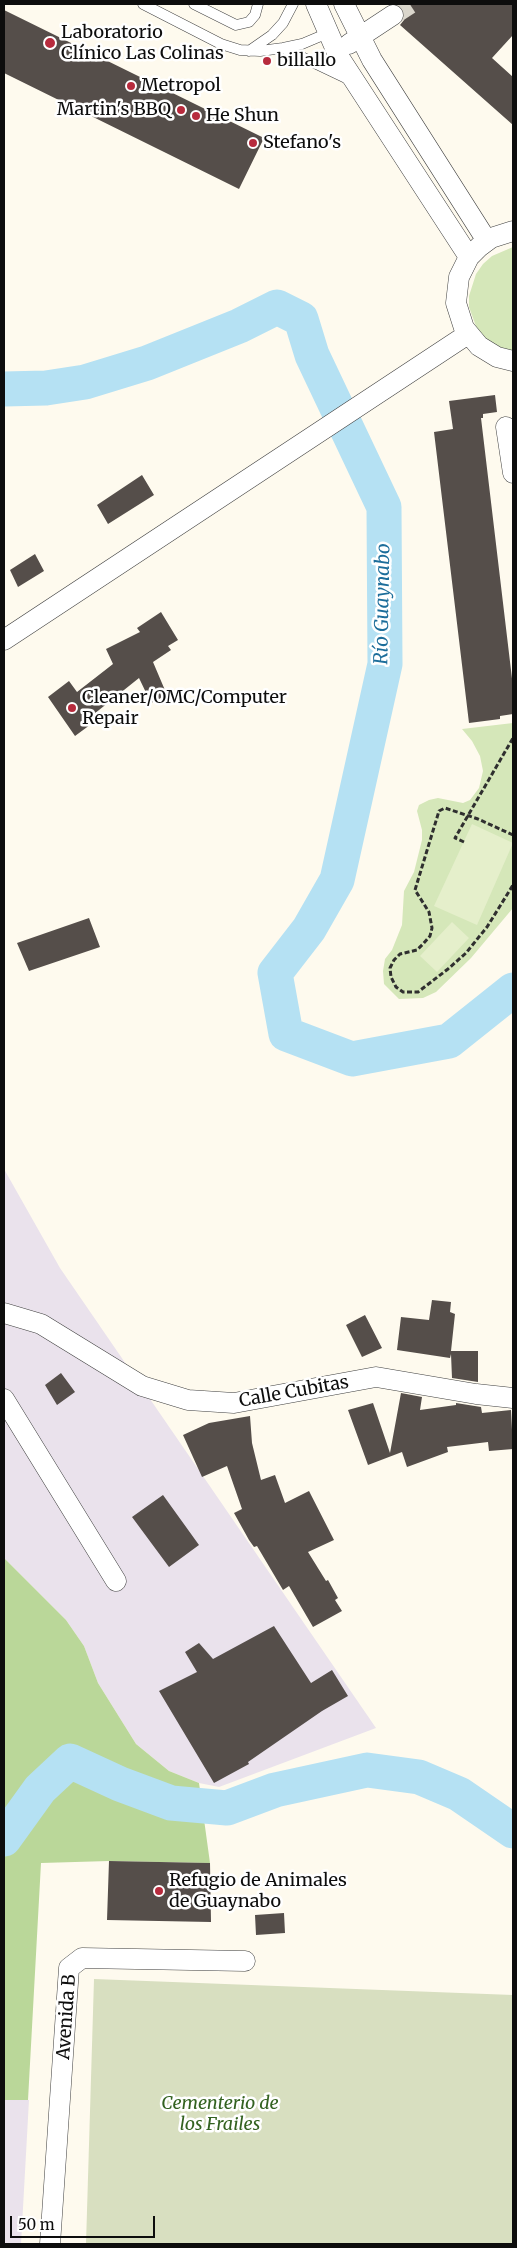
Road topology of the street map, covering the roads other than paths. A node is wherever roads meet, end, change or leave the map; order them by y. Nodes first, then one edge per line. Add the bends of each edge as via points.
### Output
1 (142, 4) edge
2 (194, 4) edge
3 (258, 4) edge
4 (293, 4) edge
5 (344, 4) edge
6 (324, 7) edge
7 (392, 15) tunnel mouth
8 (359, 37) junction
9 (332, 42) junction
10 (283, 48) junction
11 (249, 51) junction
12 (357, 84) junction
13 (513, 231) edge
14 (486, 241) junction
15 (469, 257) junction
16 (468, 334) junction
17 (513, 361) edge
18 (506, 427) dead end
19 (513, 473) edge
20 (4, 640) edge
21 (4, 1313) edge
22 (513, 1398) edge
23 (4, 1399) edge
24 (116, 1580) dead end
25 (245, 1961) dead end
26 (50, 2244) edge

1 - 11 lane via 221,44
2 - 3 lane via 236,25 249,22
4 - 11 lane via 272,35
5 - 8 street
6 - 9 street
7 - 8 street
8 - 9 street
8 - 14 street
9 - 10 lane
9 - 12 street
10 - 11 lane
10 - 12 lane
12 - 15 street
13 - 14 street
14 - 15 street
15 - 16 street via 456,289 456,303
16 - 17 street via 489,353
16 - 20 street
18 - 19 street
21 - 22 street, Calle Cubitas via 40,1324 142,1386 188,1400 234,1403 376,1378
23 - 24 street
25 - 26 street, Avenida B via 82,1958 68,1968

